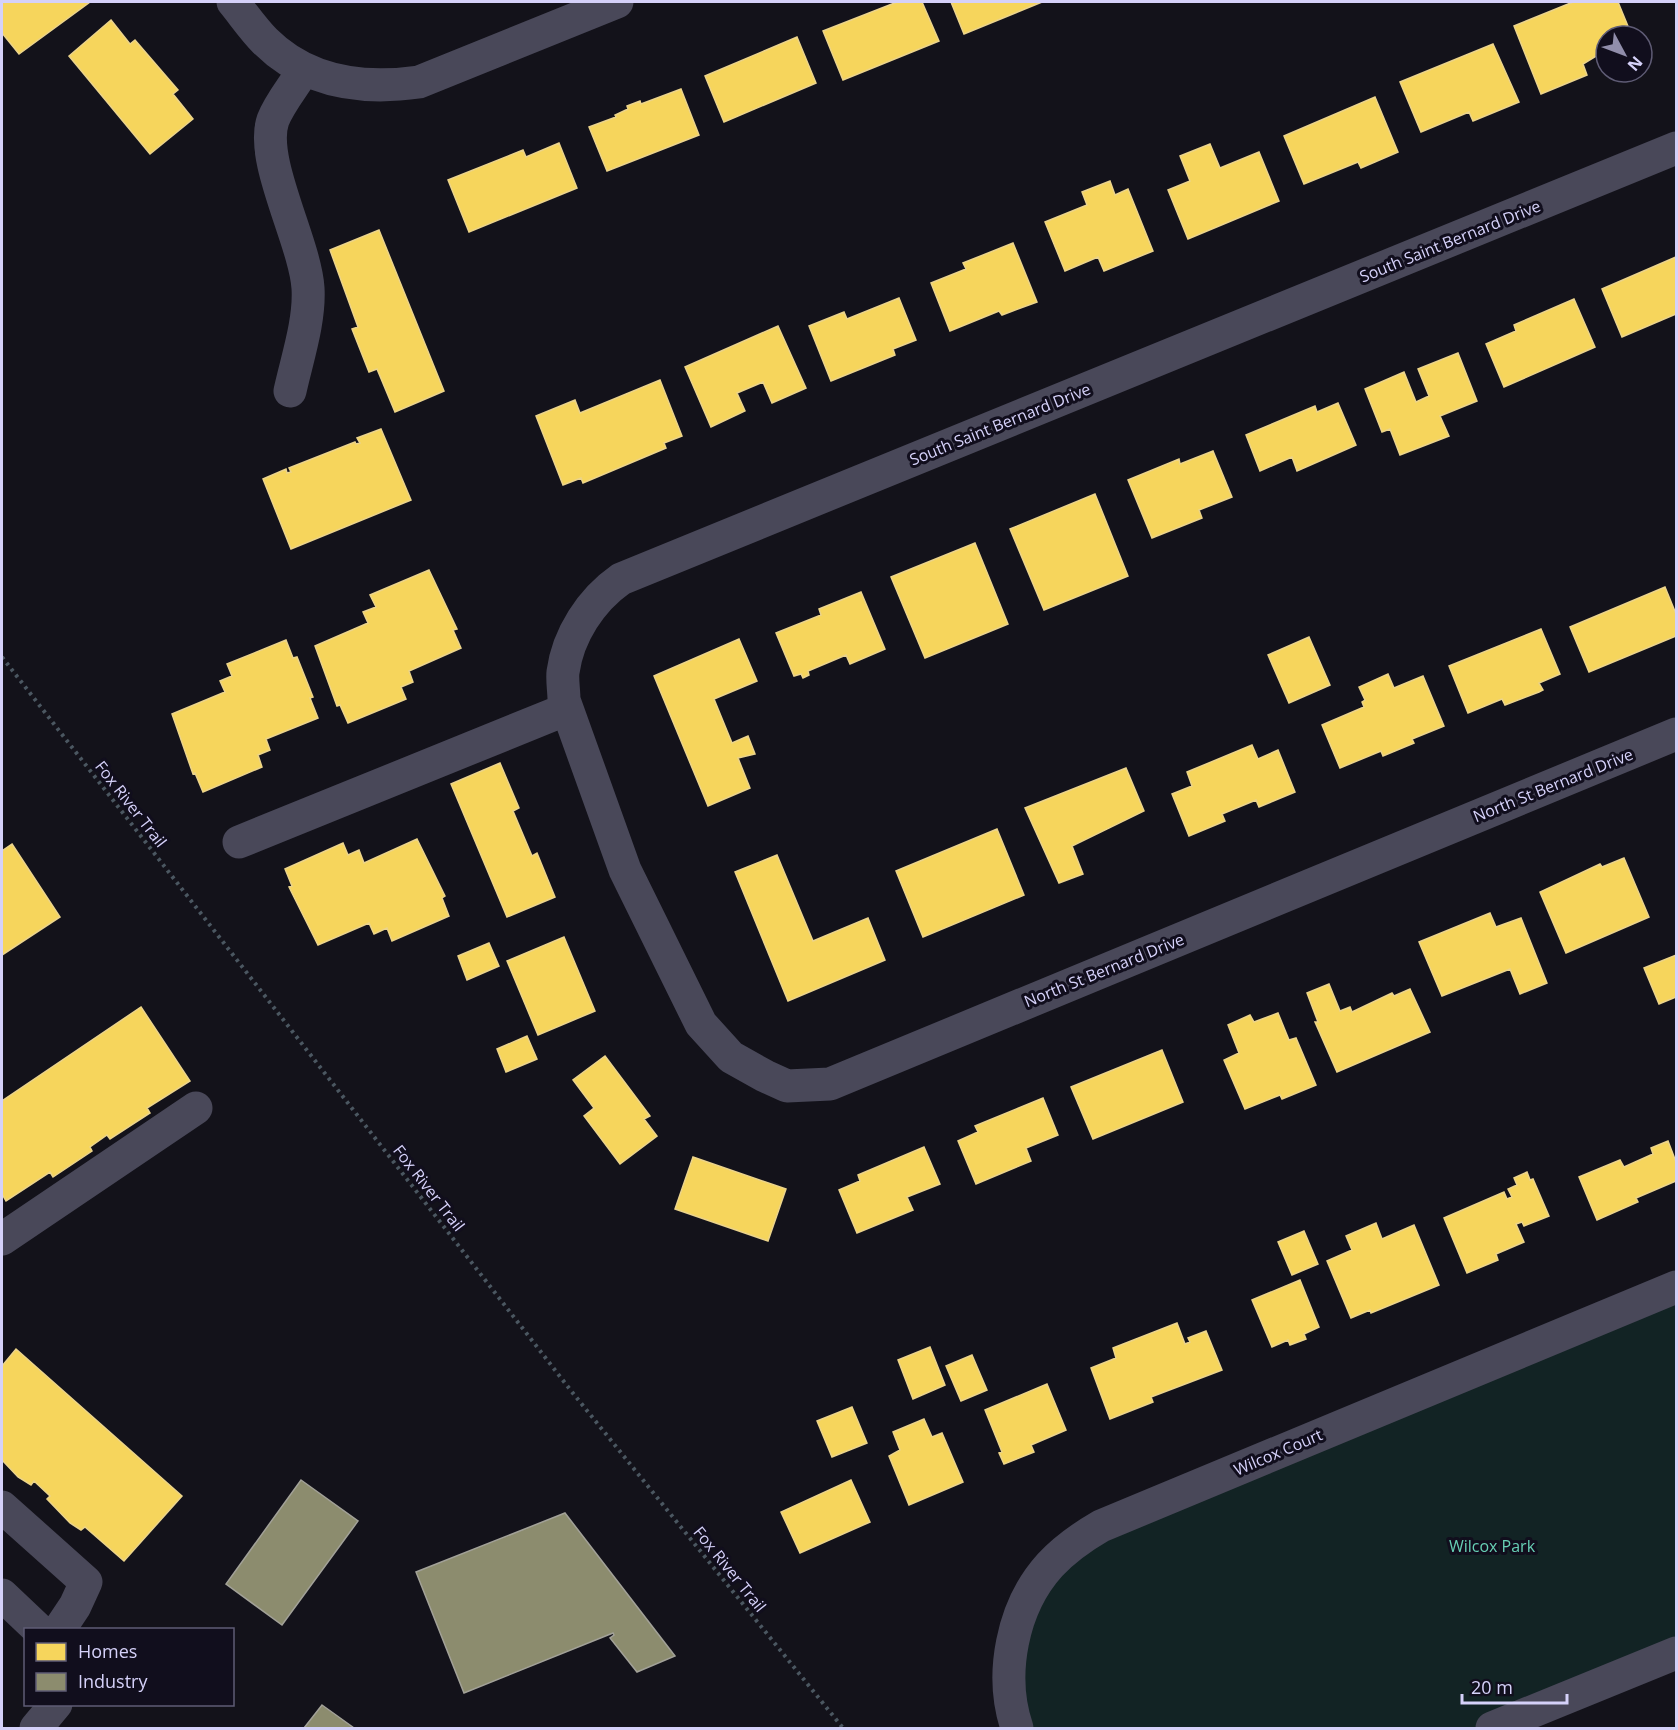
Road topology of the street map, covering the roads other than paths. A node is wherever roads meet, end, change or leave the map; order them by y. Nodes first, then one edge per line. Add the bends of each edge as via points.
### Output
1 (233, 2) edge
2 (617, 2) edge
3 (304, 69) junction
4 (1677, 148) edge
5 (290, 391) dead end
6 (567, 709) junction
7 (1677, 734) edge
8 (239, 842) dead end
9 (625, 870) joint
10 (196, 1108) dead end
11 (2, 1239) edge
12 (1677, 1287) edge
13 (2, 1507) edge
14 (2, 1595) edge
15 (38, 1628) edge
16 (60, 1628) edge
17 (1677, 1653) edge
18 (54, 1706) edge
19 (36, 1728) edge
20 (1017, 1728) edge
21 (1492, 1728) edge

1 - 3 street via 265,41
2 - 3 street via 419,82 385,87 349,85
3 - 5 street via 273,120 270,148 308,288
4 - 6 street, South Saint Bernard Drive via 621,579 605,590 577,630 563,672
6 - 8 street
6 - 9 street, South Saint Bernard Drive
7 - 9 street, North St Bernard Drive via 830,1083 787,1086 731,1057 701,1024
10 - 11 street
12 - 20 street, Wilcox Court via 1101,1526 1075,1542 1049,1567 1024,1605 1011,1645 1009,1686
13 - 16 street via 86,1582
14 - 15 street
17 - 21 street
18 - 19 street

